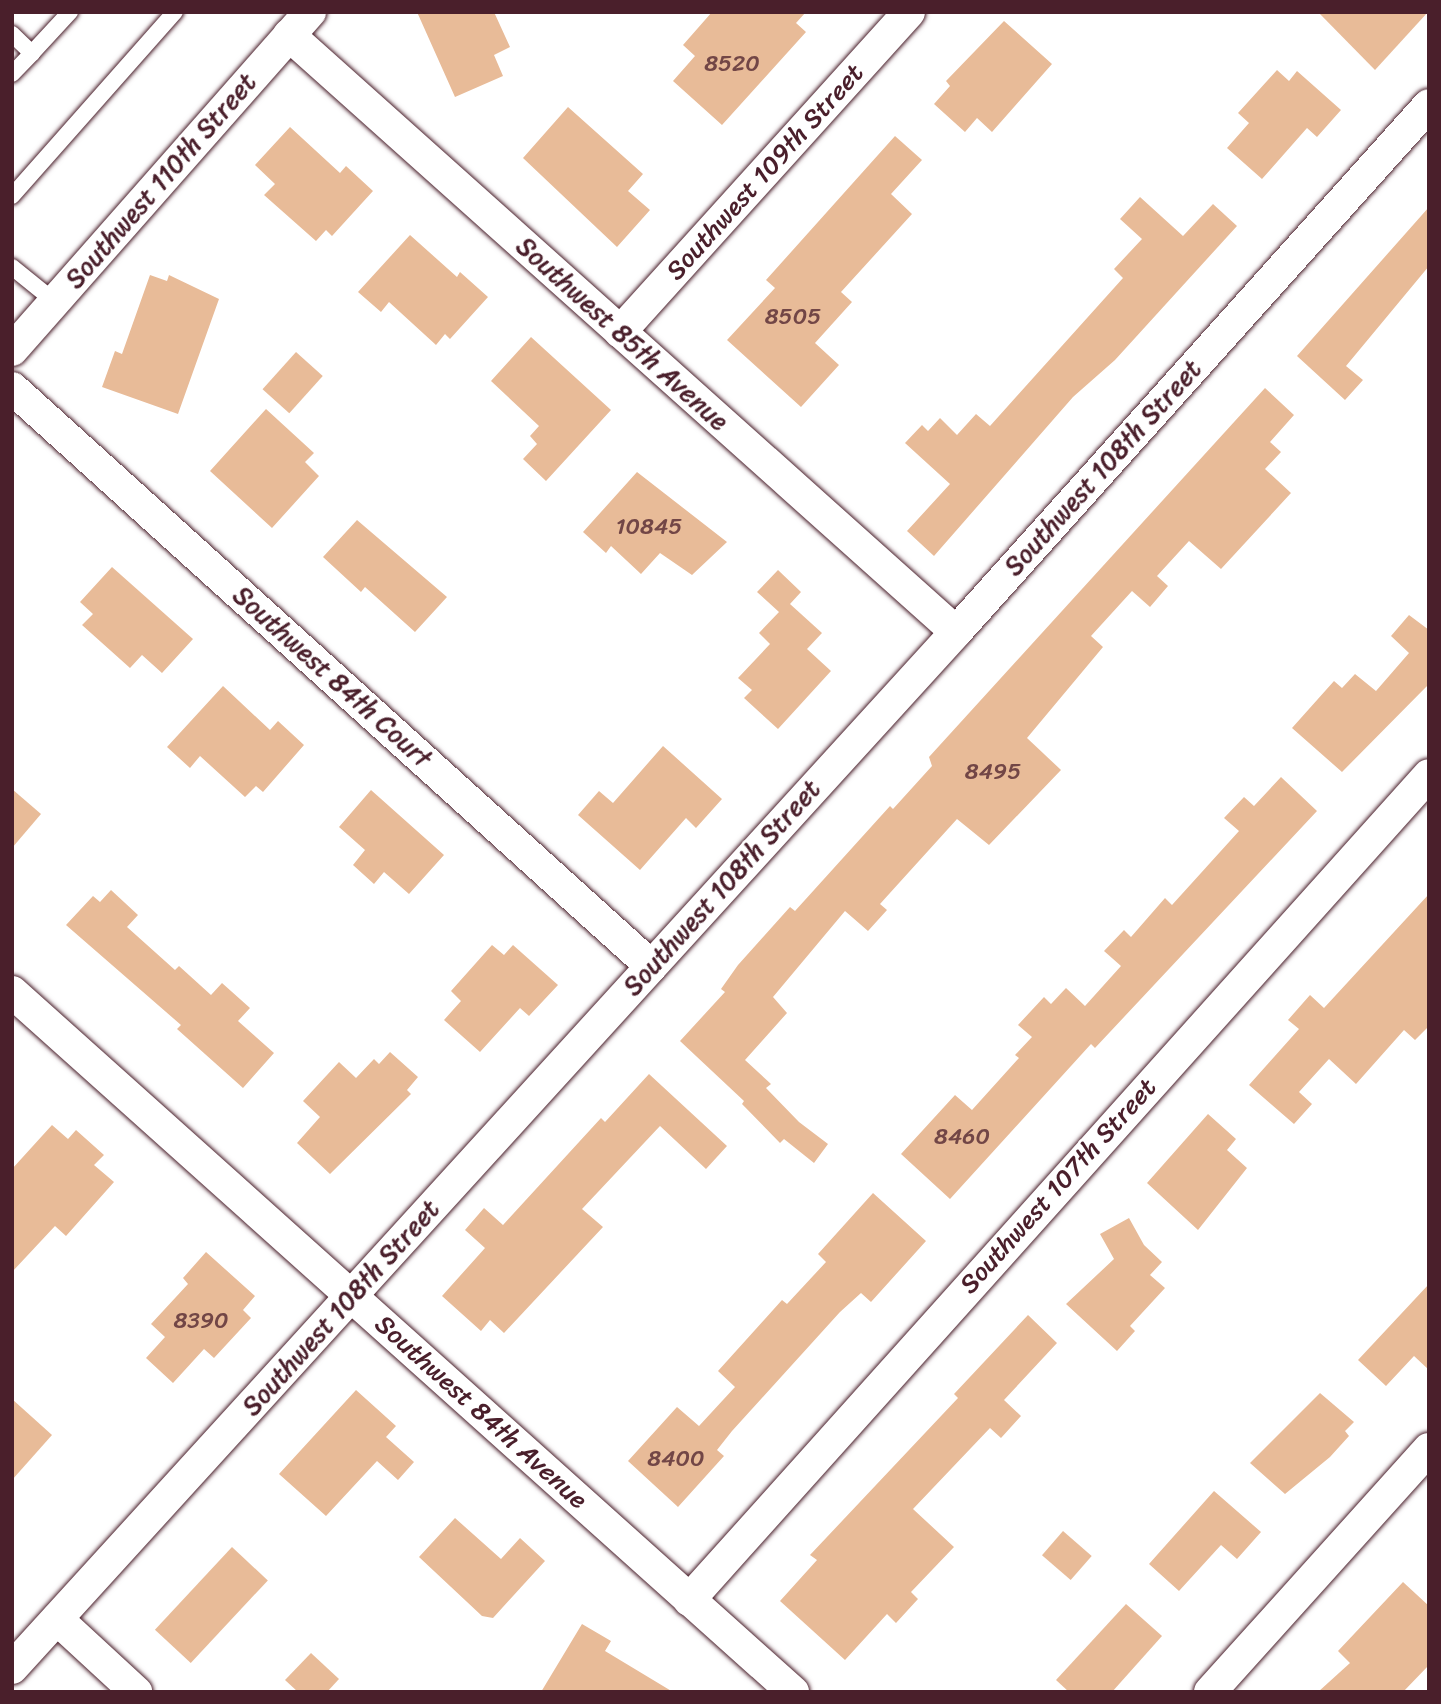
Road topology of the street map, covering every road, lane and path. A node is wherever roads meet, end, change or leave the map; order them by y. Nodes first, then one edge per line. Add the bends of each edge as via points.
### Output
1 (69, 12) edge
2 (175, 12) edge
3 (909, 12) edge
4 (299, 24) edge
5 (12, 34) edge
6 (32, 53) junction
7 (12, 74) edge
8 (1429, 105) edge
9 (12, 196) edge
10 (12, 267) edge
11 (54, 301) junction
12 (620, 332) junction
13 (12, 350) edge
14 (12, 387) edge
15 (956, 632) junction
16 (1429, 775) edge
17 (651, 966) junction
18 (12, 992) edge
19 (352, 1296) junction
20 (1429, 1449) edge
21 (689, 1600) junction
22 (57, 1619) junction
23 (12, 1668) edge
24 (136, 1692) edge
25 (793, 1692) edge
26 (1210, 1692) edge

1 - 6 lane
2 - 9 lane
3 - 12 street, Southwest 109th Street
4 - 11 street, Southwest 110th Street
4 - 12 street, Southwest 85th Avenue
5 - 6 lane
6 - 7 lane
8 - 15 street, Southwest 108th Street
10 - 11 lane
11 - 13 street, Southwest 110th Street
12 - 15 street, Southwest 85th Avenue
14 - 17 street, Southwest 84th Court
15 - 17 street, Southwest 108th Street
16 - 21 street, Southwest 107th Street
17 - 19 street, Southwest 108th Street
18 - 19 street, Southwest 84th Avenue
19 - 21 street, Southwest 84th Avenue
19 - 22 street, Southwest 108th Street
20 - 26 street
21 - 25 street, Southwest 84th Avenue
22 - 23 street, Southwest 108th Street
22 - 24 street

